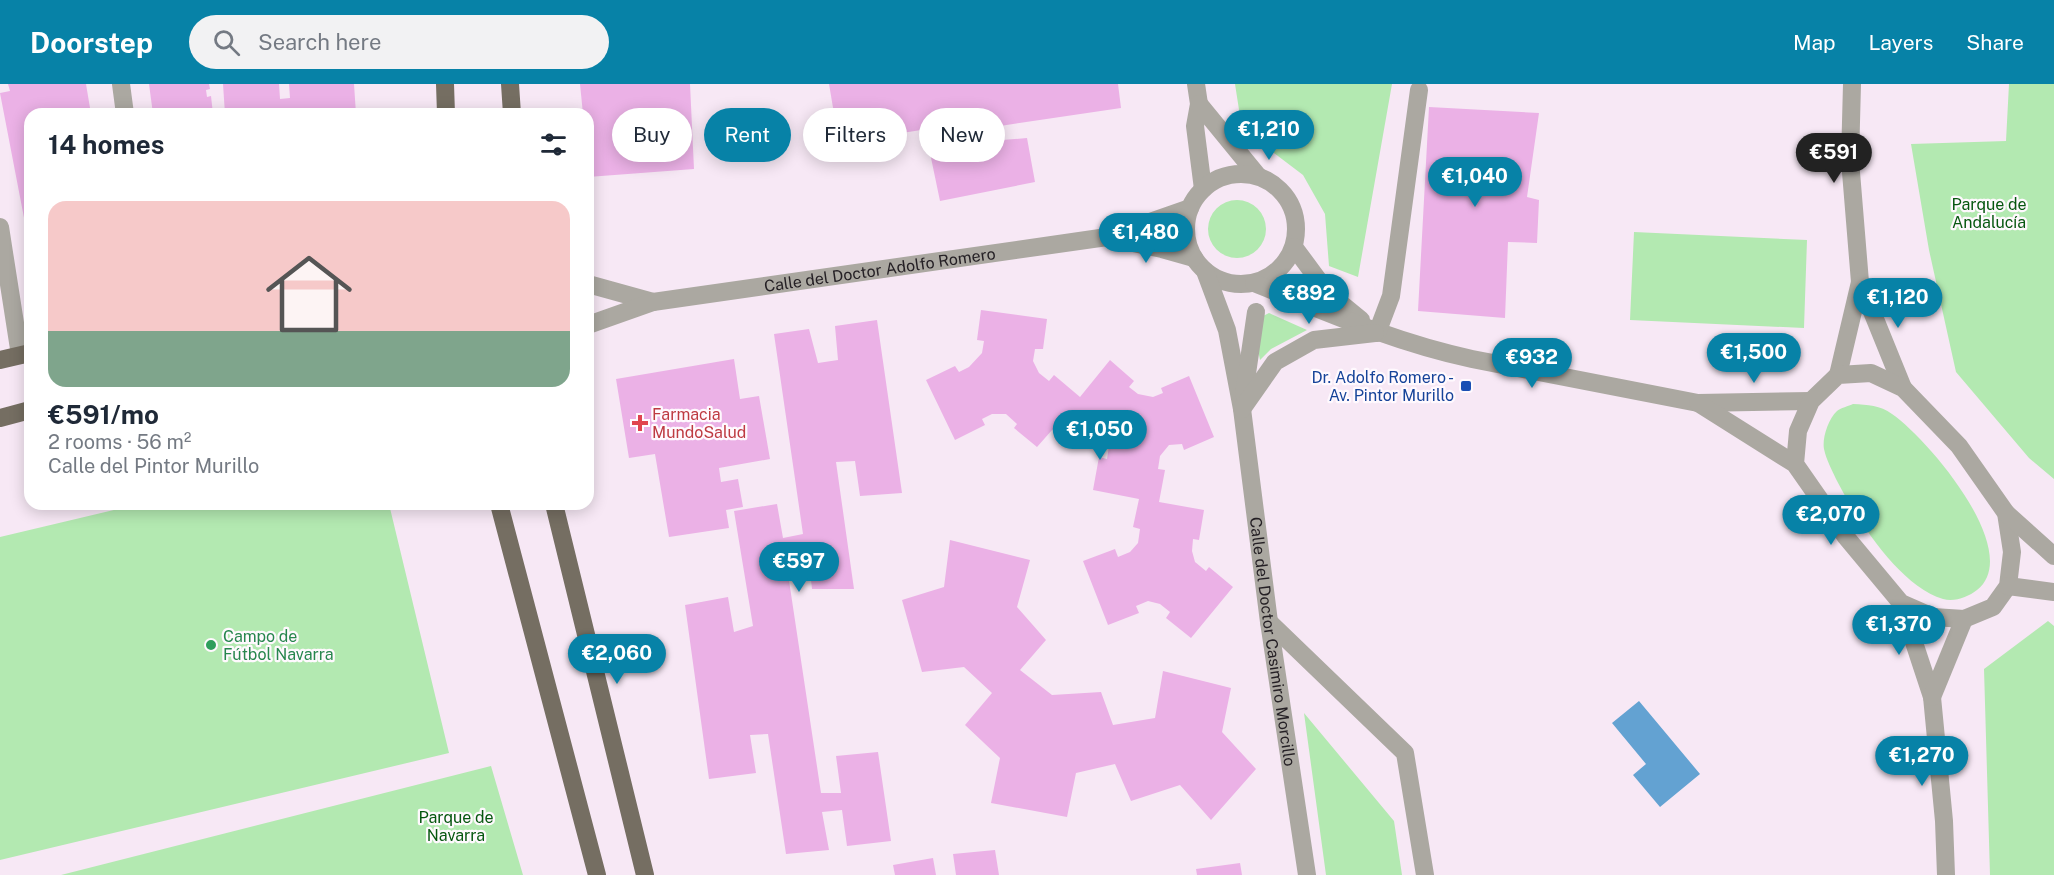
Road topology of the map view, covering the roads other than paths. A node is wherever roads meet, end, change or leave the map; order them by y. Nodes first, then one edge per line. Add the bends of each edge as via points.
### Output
1 (121, 84) edge
2 (445, 84) edge
3 (510, 84) edge
4 (1196, 84) edge
5 (1852, 84) edge
6 (1419, 90) dead end
7 (1199, 104) junction
8 (124, 108) edge
9 (446, 108) edge
10 (512, 108) edge
11 (1258, 176) junction
12 (1203, 189) junction
13 (1190, 208) junction
14 (0, 227) edge
15 (1107, 237) junction
16 (1294, 247) junction
17 (1199, 264) junction
18 (1860, 282) junction
19 (1254, 283) junction
20 (594, 286) edge
21 (653, 302) junction
22 (1256, 312) dead end
23 (594, 323) edge
24 (1377, 333) junction
25 (24, 349) edge
26 (24, 354) edge
27 (0, 360) edge
28 (1838, 375) junction
29 (1903, 388) junction
30 (1810, 400) junction
31 (1698, 403) junction
32 (1242, 409) junction
33 (24, 412) edge
34 (0, 418) edge
35 (1795, 464) junction
36 (502, 510) edge
37 (555, 510) edge
38 (2006, 513) junction
39 (2054, 556) edge
40 (2008, 586) junction
41 (2054, 592) edge
42 (1901, 603) junction
43 (1964, 619) junction
44 (1269, 622) junction
45 (1932, 697) junction
46 (597, 875) edge
47 (645, 875) edge
48 (1307, 875) edge
49 (1425, 875) edge
50 (1946, 875) edge

1 - 8 street
2 - 9 main road
3 - 10 main road
4 - 7 street
5 - 18 street via 1850,160
6 - 24 street via 1391,296
7 - 11 street
7 - 12 street via 1195,126
11 - 12 street via 1229,175
11 - 16 street via 1286,196 1297,229
12 - 13 street
13 - 15 street, Calle del Doctor Adolfo Romero
13 - 17 street via 1187,242
14 - 25 street
15 - 17 street, Calle del Doctor Adolfo Romero via 1162,249
15 - 21 street, Calle del Doctor Adolfo Romero
16 - 19 street via 1271,276
16 - 24 street via 1328,293
17 - 19 street via 1218,280
17 - 32 street, Calle del Doctor Casimiro Morcillo via 1227,330
18 - 28 street
18 - 29 street
19 - 24 street
20 - 21 street
21 - 23 street
22 - 32 street, Calle del Doctor Casimiro Morcillo
24 - 31 street via 1454,355
24 - 32 street via 1314,340 1275,362
26 - 27 main road
28 - 29 street via 1871,373
28 - 30 street
29 - 38 street via 1959,446
30 - 31 street
30 - 35 street via 1798,431
31 - 35 street
32 - 44 street, Calle del Doctor Casimiro Morcillo
33 - 34 main road
35 - 42 street via 1846,537
36 - 46 main road
37 - 47 main road
38 - 39 street
38 - 40 street via 2012,552
40 - 41 street
40 - 43 street via 1993,607
42 - 43 street via 1933,617
42 - 45 street
43 - 45 street
44 - 48 street, Calle del Doctor Casimiro Morcillo
44 - 49 street via 1405,753
45 - 50 street

